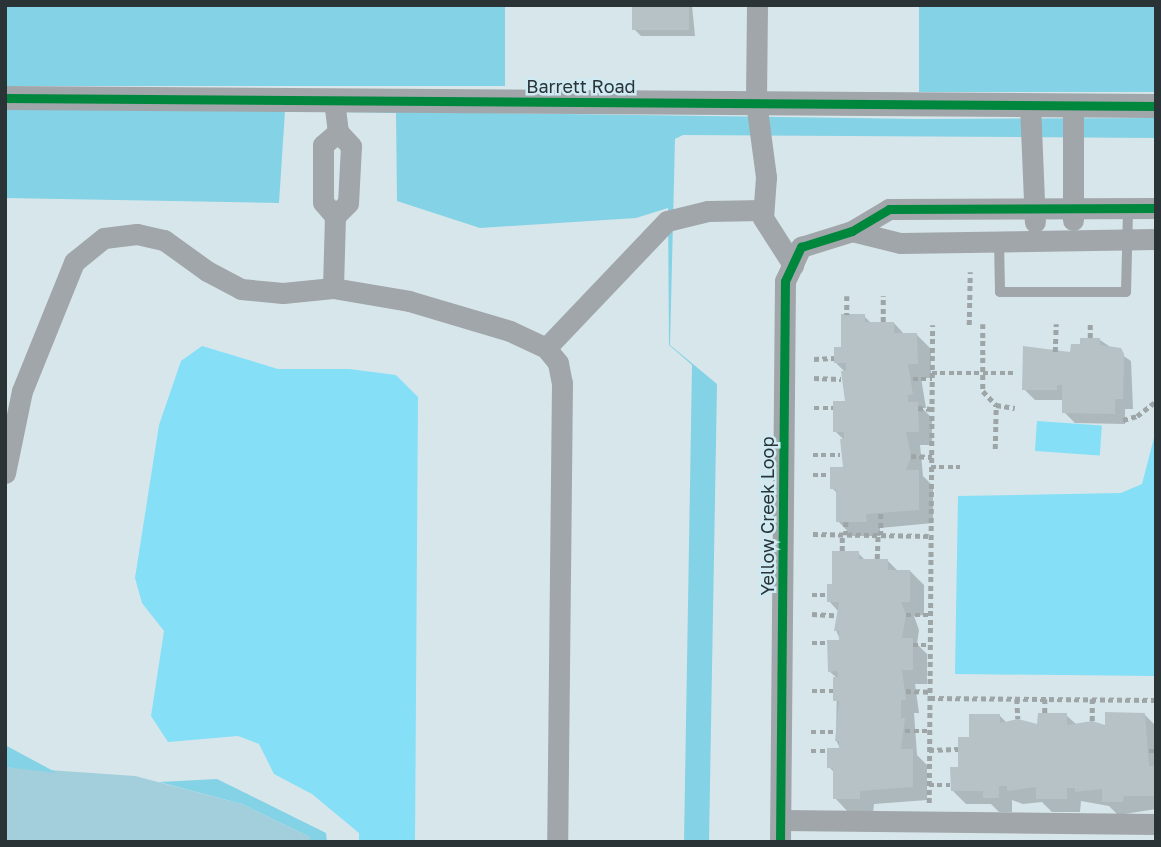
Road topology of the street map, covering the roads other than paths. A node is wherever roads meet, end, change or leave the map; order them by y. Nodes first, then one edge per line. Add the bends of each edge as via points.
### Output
1 (757, 5) edge
2 (5, 98) edge
3 (334, 100) junction
4 (756, 102) junction
5 (1030, 105) junction
6 (1073, 105) junction
7 (1156, 106) edge
8 (935, 208) junction
9 (1035, 208) junction
10 (1073, 208) junction
11 (1128, 208) junction
12 (1156, 208) edge
13 (763, 210) junction
14 (852, 231) junction
15 (1035, 238) junction
16 (1127, 238) junction
17 (1156, 239) edge
18 (999, 240) junction
19 (1074, 240) junction
20 (936, 242) junction
21 (793, 265) junction
22 (333, 288) junction
23 (546, 348) junction
24 (5, 473) edge
25 (1156, 824) edge
26 (780, 831) edge
27 (557, 842) edge

1 - 4 street
2 - 3 street, Barrett Road
3 - 4 street, Barrett Road
3 - 22 street via 338,132 323,145 323,202 335,216
4 - 5 street, Barrett Road
4 - 13 street via 766,177
5 - 6 street, Barrett Road
5 - 9 street
6 - 7 street, Barrett Road
6 - 10 street
8 - 9 street
8 - 14 street via 889,209
8 - 20 street
9 - 10 street
9 - 15 street
10 - 11 street
10 - 19 street
11 - 12 street
11 - 16 lane
13 - 21 street via 774,242
13 - 23 street via 708,211 667,221
14 - 20 street via 900,243
14 - 21 street via 801,247
15 - 18 street
15 - 19 street
16 - 17 street
16 - 18 lane via 1126,292 1000,292
16 - 19 street
18 - 20 street
21 - 26 street, Yellow Creek Loop via 785,281
22 - 23 street via 409,301 510,331
22 - 24 street via 283,293 241,289 164,240 137,234 104,238 74,262 22,391
23 - 27 street via 558,363 562,383
25 - 26 street

